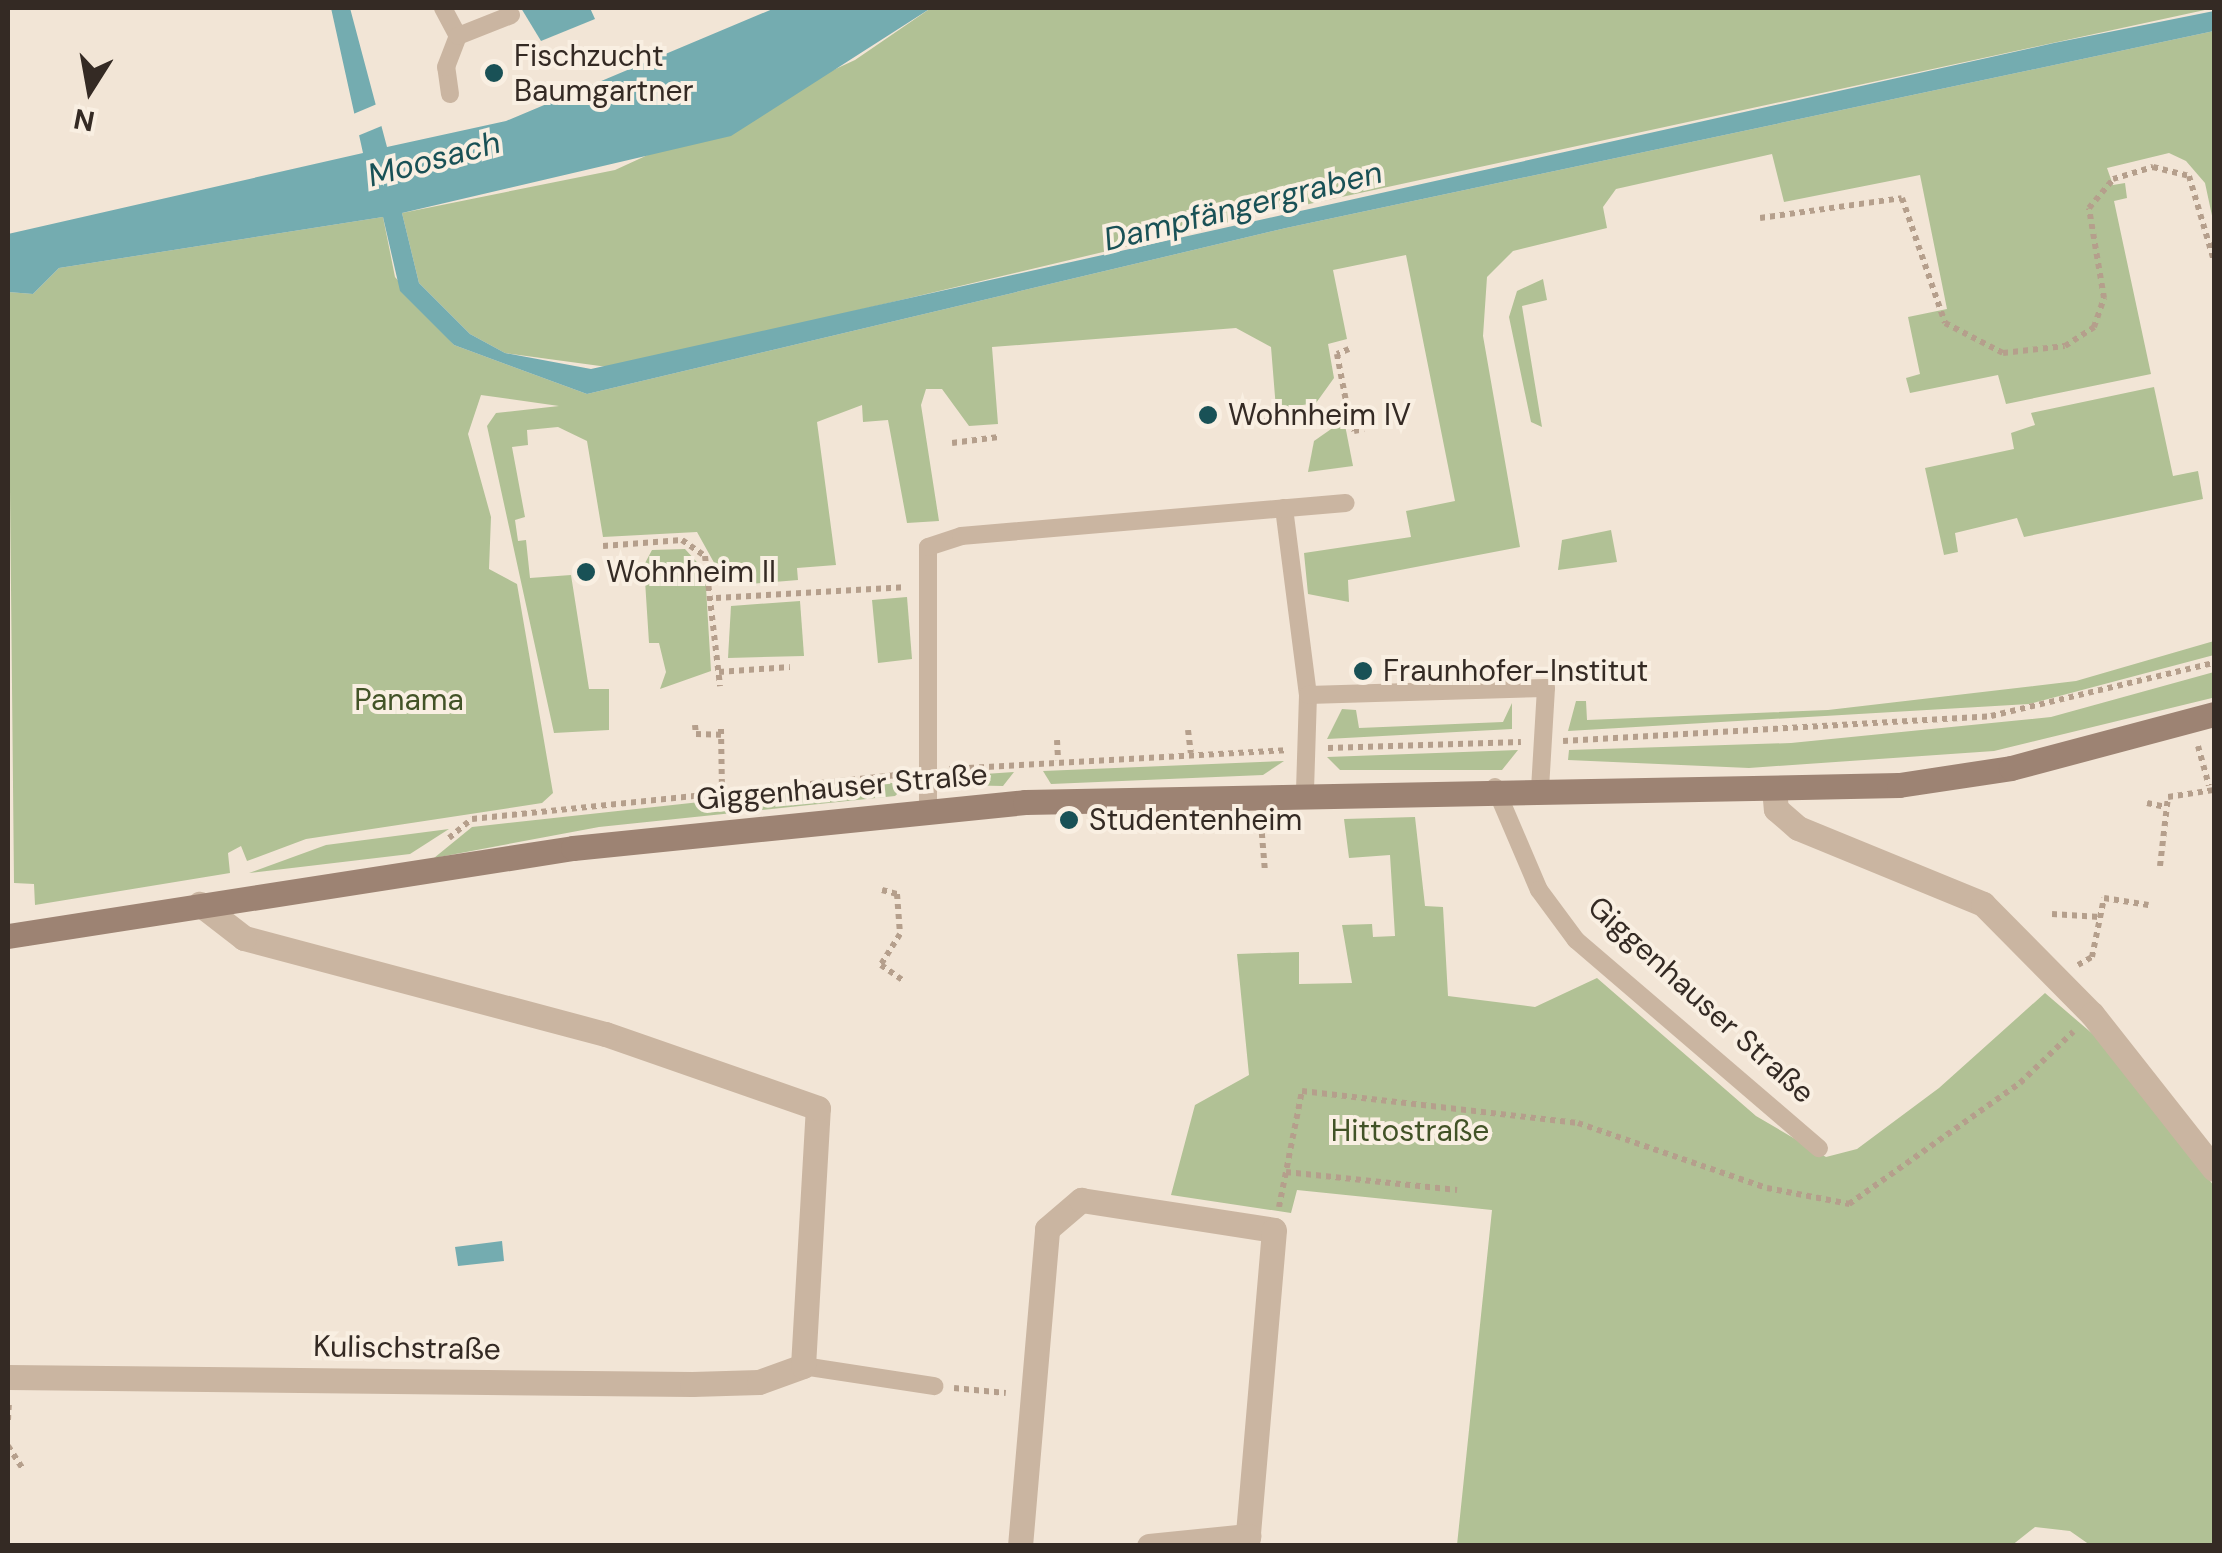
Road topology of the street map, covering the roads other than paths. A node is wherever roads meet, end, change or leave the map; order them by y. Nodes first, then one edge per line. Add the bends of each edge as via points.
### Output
1 (442, 8) edge
2 (511, 14) dead end
3 (458, 36) junction
4 (450, 94) dead end
5 (1346, 503) dead end
6 (1284, 508) junction
7 (1308, 695) junction
8 (2214, 714) edge
9 (1495, 787) junction
10 (1540, 788) junction
11 (1774, 788) junction
12 (1305, 792) junction
13 (928, 811) junction
14 (200, 904) junction
15 (8, 936) edge
16 (1819, 1148) dead end
17 (2214, 1168) edge
18 (803, 1366) junction
19 (8, 1378) edge
20 (934, 1386) road end
21 (1247, 1541) edge
22 (1020, 1546) edge
23 (1149, 1546) edge

1 - 3 lane
2 - 3 lane
3 - 4 lane via 446,66
5 - 6 lane
6 - 7 lane
6 - 13 lane via 942,539 928,547
7 - 10 lane via 1546,688
7 - 12 lane
8 - 11 main road, Giggenhauser Straße via 1997,770
9 - 10 main road, Giggenhauser Straße
9 - 12 main road, Giggenhauser Straße
9 - 16 lane, Giggenhauser Straße via 1539,890 1576,940
10 - 11 main road, Giggenhauser Straße
11 - 17 street via 1776,808 1798,828 1967,892 2164,1096
12 - 13 main road, Giggenhauser Straße
13 - 14 main road, Giggenhauser Straße via 573,848
14 - 15 main road, Giggenhauser Straße
14 - 18 street via 244,938 401,987 605,1034 818,1108
18 - 19 street, Kulischstraße via 758,1382 692,1384
18 - 20 lane, Kulischstraße
21 - 22 street via 1274,1230 1097,1200 1068,1204 1047,1229
21 - 23 street

